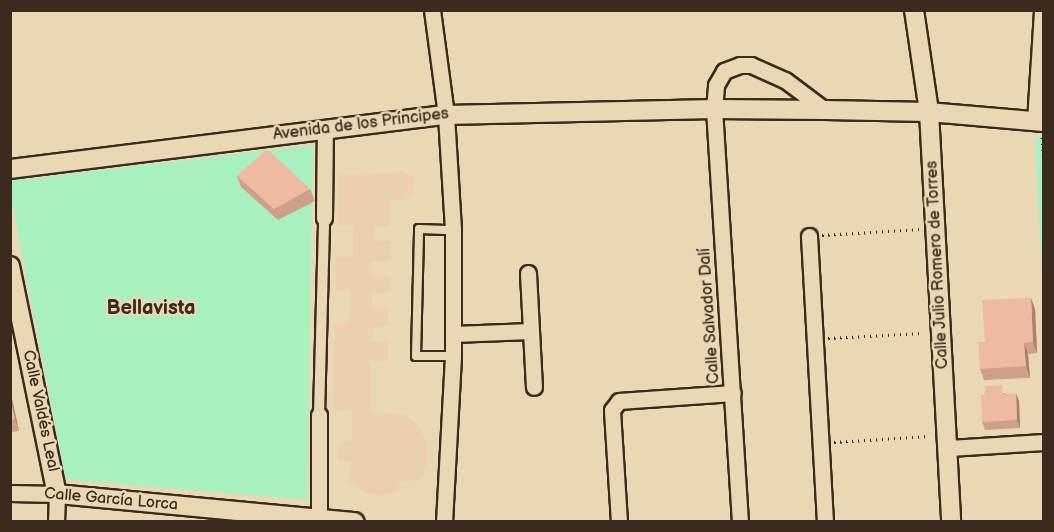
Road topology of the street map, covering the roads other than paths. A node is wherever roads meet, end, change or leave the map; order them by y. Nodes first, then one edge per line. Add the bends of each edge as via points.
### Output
1 (432, 10) edge
2 (914, 10) edge
3 (1042, 10) edge
4 (714, 109) junction
5 (825, 110) junction
6 (929, 112) junction
7 (446, 115) junction
8 (1040, 127) edge
9 (325, 129) junction
10 (10, 169) edge
11 (324, 218) joint
12 (453, 230) junction
13 (809, 236) road end
14 (10, 266) edge
15 (528, 273) dead end
16 (531, 331) junction
17 (453, 334) junction
18 (453, 356) junction
19 (534, 387) dead end
20 (733, 393) junction
21 (319, 416) joint
22 (948, 441) junction
23 (1044, 442) edge
24 (10, 494) edge
25 (57, 494) junction
26 (319, 518) junction
27 (56, 522) edge
28 (355, 522) edge
29 (444, 522) edge
30 (619, 522) edge
31 (740, 522) edge
32 (825, 522) edge
33 (951, 522) edge

1 - 7 street
2 - 6 street, Calle Julio Romero de Torres
3 - 8 street
4 - 5 street, Avenida de los Príncipes
4 - 5 street via 716,85 724,71 740,65 765,70 785,80
4 - 7 street, Avenida de los Príncipes
4 - 20 street, Calle Salvador Dalí
5 - 6 street, Avenida de los Príncipes
6 - 8 street, Avenida de los Príncipes
6 - 22 street, Calle Julio Romero de Torres
7 - 9 street, Avenida de los Príncipes
7 - 12 street
9 - 10 street, Avenida de los Príncipes
9 - 11 street
11 - 21 street
12 - 17 street
12 - 18 lane via 419,229 416,356
13 - 32 street
14 - 25 street, Calle Valdés Leal
15 - 16 street
16 - 17 street
16 - 19 street
17 - 18 street
18 - 29 street
20 - 30 street via 619,401 612,410
20 - 31 street, Calle Salvador Dalí
21 - 26 street
22 - 23 street
22 - 33 street, Calle Julio Romero de Torres
24 - 25 street, Calle García Lorca
25 - 26 street, Calle García Lorca
25 - 27 street, Calle Valdés Leal
26 - 28 street, Calle García Lorca

